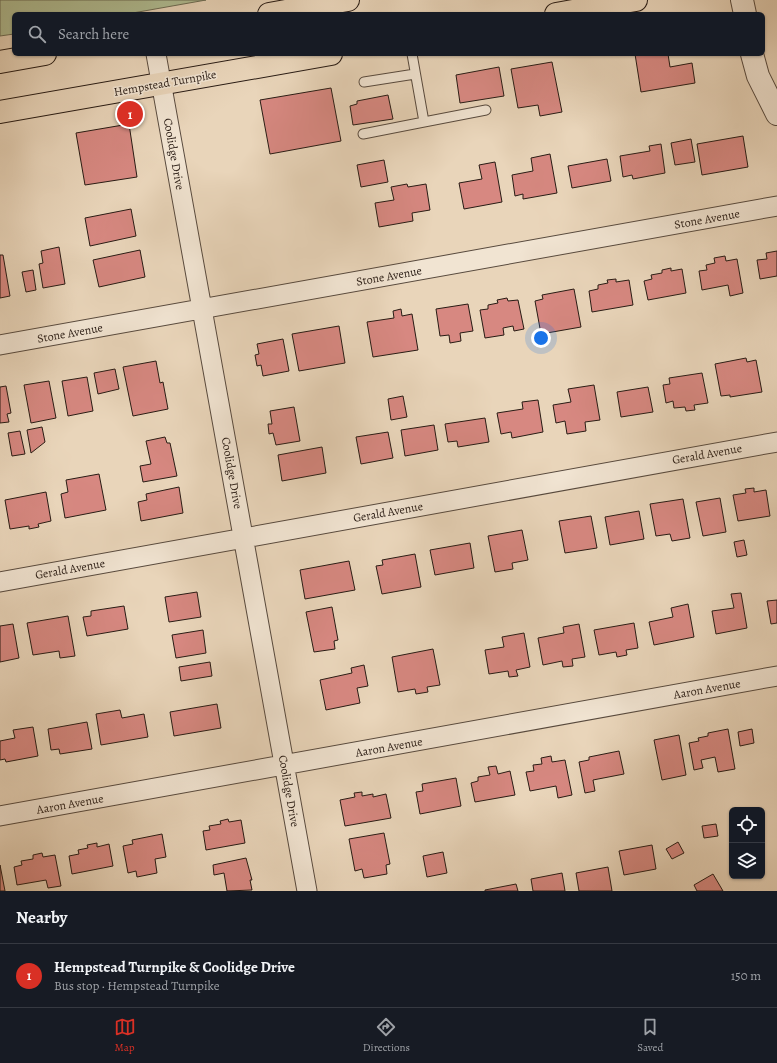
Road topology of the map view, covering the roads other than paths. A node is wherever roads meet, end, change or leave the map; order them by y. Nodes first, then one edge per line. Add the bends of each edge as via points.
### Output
1 (348, 0) edge
2 (636, 0) edge
3 (742, 0) edge
4 (280, 12) edge
5 (567, 12) edge
6 (745, 12) edge
7 (34, 56) edge
8 (156, 56) edge
9 (320, 56) edge
10 (412, 56) edge
11 (753, 56) edge
12 (0, 62) edge
13 (415, 74) junction
14 (364, 82) dead end
15 (161, 84) junction
16 (486, 110) dead end
17 (0, 112) edge
18 (777, 114) edge
19 (424, 122) junction
20 (363, 134) dead end
21 (777, 206) edge
22 (202, 310) junction
23 (0, 345) edge
24 (777, 442) edge
25 (244, 538) junction
26 (0, 582) edge
27 (777, 676) edge
28 (284, 766) junction
29 (0, 816) edge
30 (307, 891) edge

1 - 4 main road
2 - 5 main road
3 - 6 street
7 - 12 main road
8 - 15 street, Coolidge Drive
9 - 15 main road, Hempstead Turnpike
10 - 13 lane
11 - 18 street via 758,76
13 - 14 lane
13 - 19 lane
15 - 17 main road, Hempstead Turnpike
15 - 22 street, Coolidge Drive
16 - 19 lane
19 - 20 lane
21 - 22 street, Stone Avenue
22 - 23 street, Stone Avenue
22 - 25 street, Coolidge Drive
24 - 25 street, Gerald Avenue
25 - 26 street, Gerald Avenue
25 - 28 street, Coolidge Drive
27 - 28 street, Aaron Avenue
28 - 29 street, Aaron Avenue
28 - 30 street, Coolidge Drive

